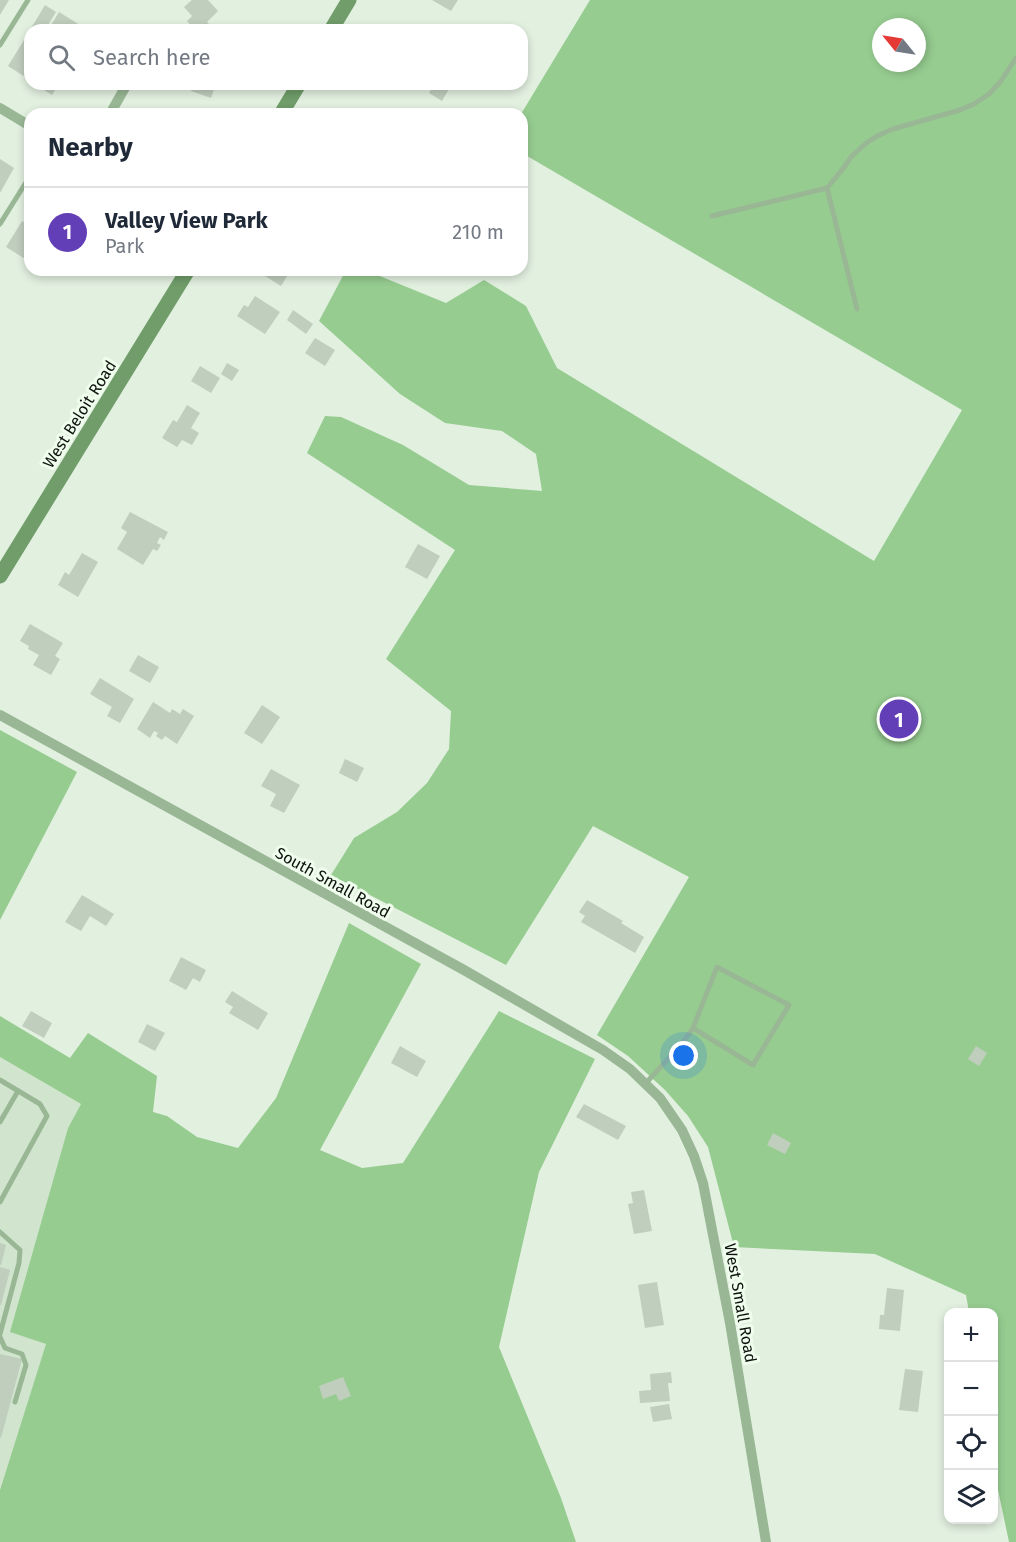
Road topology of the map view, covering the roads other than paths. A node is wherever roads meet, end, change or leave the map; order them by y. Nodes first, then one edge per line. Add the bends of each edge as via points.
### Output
1 (28, 0) edge
2 (349, 0) edge
3 (335, 24) edge
4 (0, 45) edge
5 (1016, 58) edge
6 (124, 90) edge
7 (295, 90) edge
8 (0, 108) edge
9 (113, 108) edge
10 (285, 108) edge
11 (24, 122) edge
12 (24, 186) edge
13 (827, 188) junction
14 (712, 216) dead end
15 (0, 224) edge
16 (184, 276) edge
17 (857, 309) dead end
18 (0, 576) edge
19 (0, 715) edge
20 (693, 1028) junction
21 (0, 1080) edge
22 (645, 1084) junction
23 (18, 1091) junction
24 (0, 1122) edge
25 (0, 1202) edge
26 (0, 1232) edge
27 (0, 1335) edge
28 (15, 1402) dead end
29 (766, 1542) edge

1 - 4 lane
2 - 3 main road
5 - 13 lane via 1001,81 974,104 893,129 865,144
6 - 9 street
7 - 10 main road
8 - 11 street
12 - 15 lane
13 - 14 lane
13 - 17 lane
16 - 18 main road, West Beloit Road
19 - 22 street, South Small Road via 464,970 603,1050
20 - 20 lane via 717,967 789,1005 753,1065
20 - 22 lane
21 - 23 lane
22 - 29 street, West Small Road via 682,1130 704,1183
23 - 24 lane
23 - 25 lane via 40,1104 47,1116
26 - 27 lane via 20,1250
27 - 28 lane via 5,1348 22,1354 26,1365

